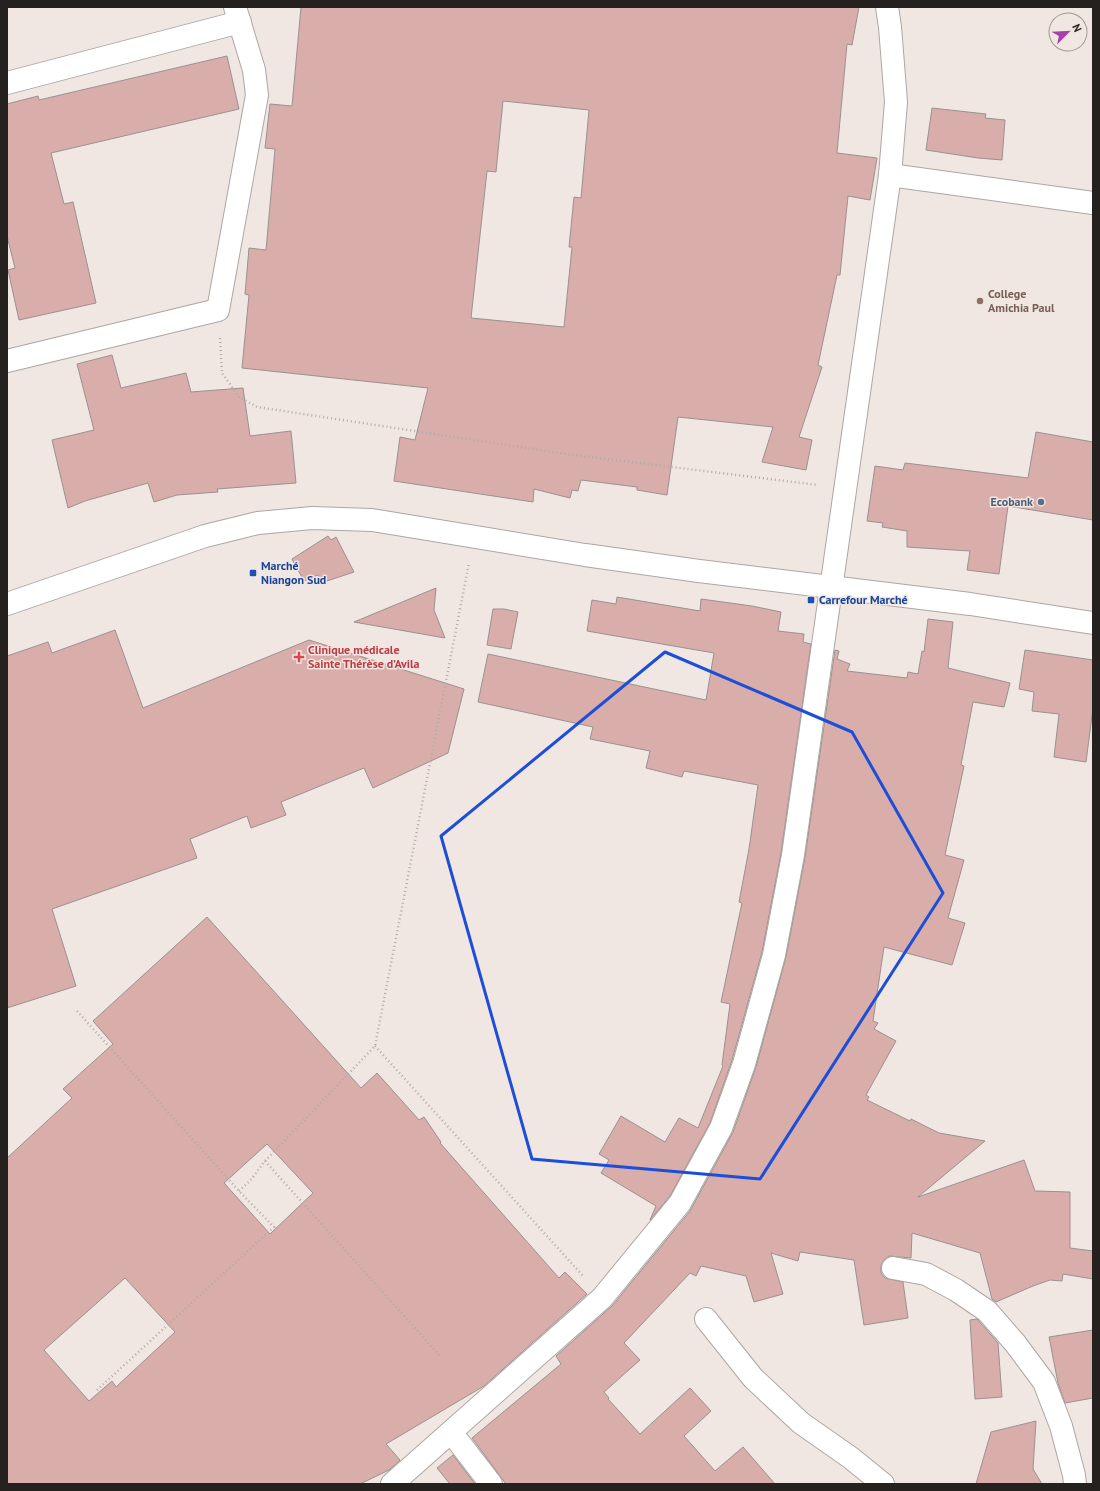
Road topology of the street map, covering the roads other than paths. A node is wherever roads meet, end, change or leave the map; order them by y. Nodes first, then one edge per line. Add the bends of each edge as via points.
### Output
1 (887, 7) edge
2 (237, 14) edge
3 (7, 83) edge
4 (890, 175) junction
5 (1093, 203) edge
6 (7, 361) edge
7 (831, 587) junction
8 (7, 604) edge
9 (1093, 623) edge
10 (893, 1268) dead end
11 (706, 1319) dead end
12 (451, 1432) junction
13 (392, 1484) edge
14 (491, 1484) edge
15 (883, 1484) edge
16 (1075, 1484) edge

1 - 4 street via 896,102
2 - 3 street
2 - 6 street via 254,70 257,95 218,310
4 - 5 street
4 - 7 street
7 - 8 street via 585,555 372,520 312,518 258,523 205,536
7 - 9 street via 970,604
7 - 12 street via 793,855 774,955 744,1064 721,1128 680,1203 602,1298
10 - 16 street via 926,1274 956,1290 987,1311 1015,1343 1044,1382 1061,1426
11 - 15 street via 758,1383 801,1423
12 - 13 street
12 - 14 street

